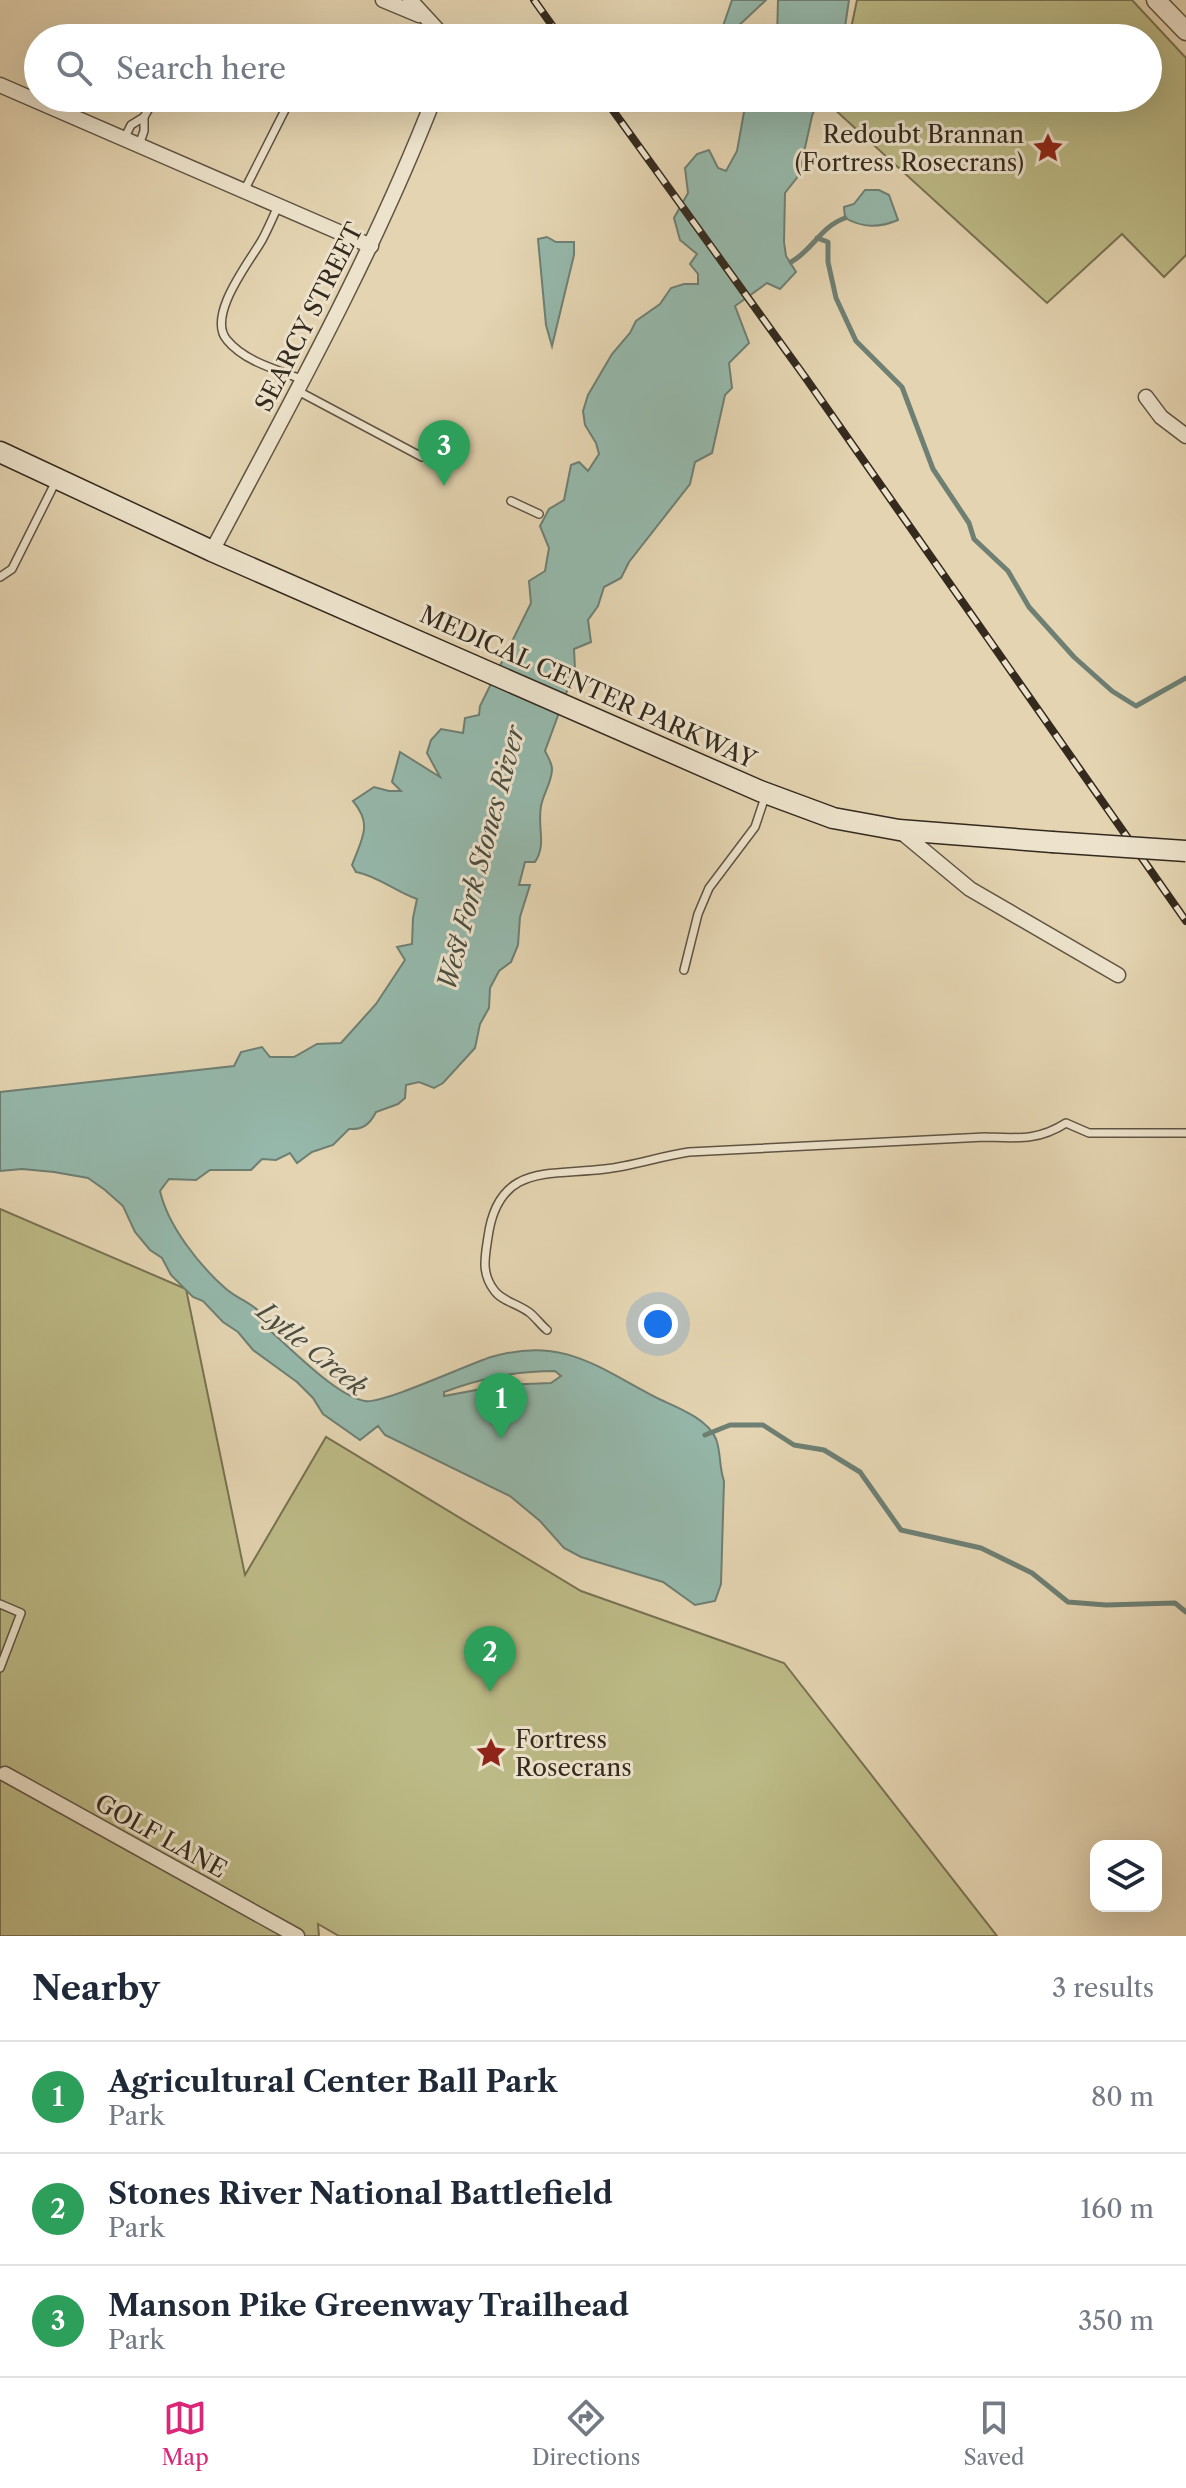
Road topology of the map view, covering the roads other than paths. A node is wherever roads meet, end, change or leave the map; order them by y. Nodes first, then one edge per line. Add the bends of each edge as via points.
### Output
1 (383, 0) edge
2 (410, 0) edge
3 (1156, 0) edge
4 (423, 16) junction
5 (431, 24) edge
6 (1186, 31) edge
7 (0, 87) edge
8 (24, 97) edge
9 (60, 112) edge
10 (147, 112) edge
11 (284, 112) edge
12 (428, 112) edge
13 (144, 117) junction
14 (124, 139) junction
15 (139, 145) junction
16 (244, 191) junction
17 (278, 206) junction
18 (371, 246) junction
19 (301, 386) junction
20 (1146, 397) dead end
21 (1186, 436) edge
22 (0, 452) edge
23 (422, 457) dead end
24 (57, 479) junction
25 (511, 501) dead end
26 (539, 514) dead end
27 (212, 551) junction
28 (0, 577) edge
29 (766, 793) junction
30 (899, 830) junction
31 (1186, 851) edge
32 (684, 970) dead end
33 (1118, 975) dead end
34 (1186, 1133) edge
35 (547, 1330) dead end
36 (0, 1604) edge
37 (0, 1668) edge
38 (2, 1772) edge
39 (297, 1936) edge

1 - 4 street
2 - 4 street
3 - 6 street
4 - 5 street
7 - 8 street
9 - 14 street
10 - 13 lane
11 - 16 lane
12 - 18 street, SEARCY STREET
13 - 14 lane via 131,125
13 - 15 lane
14 - 15 street
15 - 16 street
16 - 17 street
17 - 18 street
17 - 19 lane via 220,320 225,338 248,357
18 - 19 street, SEARCY STREET
19 - 23 lane
19 - 27 street, SEARCY STREET
20 - 21 street
22 - 24 main road, MEDICAL CENTER PARKWAY
24 - 27 main road, MEDICAL CENTER PARKWAY
24 - 28 lane via 12,569
25 - 26 lane
27 - 29 main road, MEDICAL CENTER PARKWAY
29 - 30 main road, MEDICAL CENTER PARKWAY via 833,818
29 - 32 lane via 755,827 709,888
30 - 31 main road, MEDICAL CENTER PARKWAY, bridge
30 - 33 street via 970,889
34 - 35 lane via 1089,1133 1066,1123 1048,1135 1020,1138 689,1152 608,1169 534,1174 514,1183 500,1202 490,1224 484,1270 495,1292
36 - 37 lane via 21,1613
38 - 39 street, GOLF LANE

